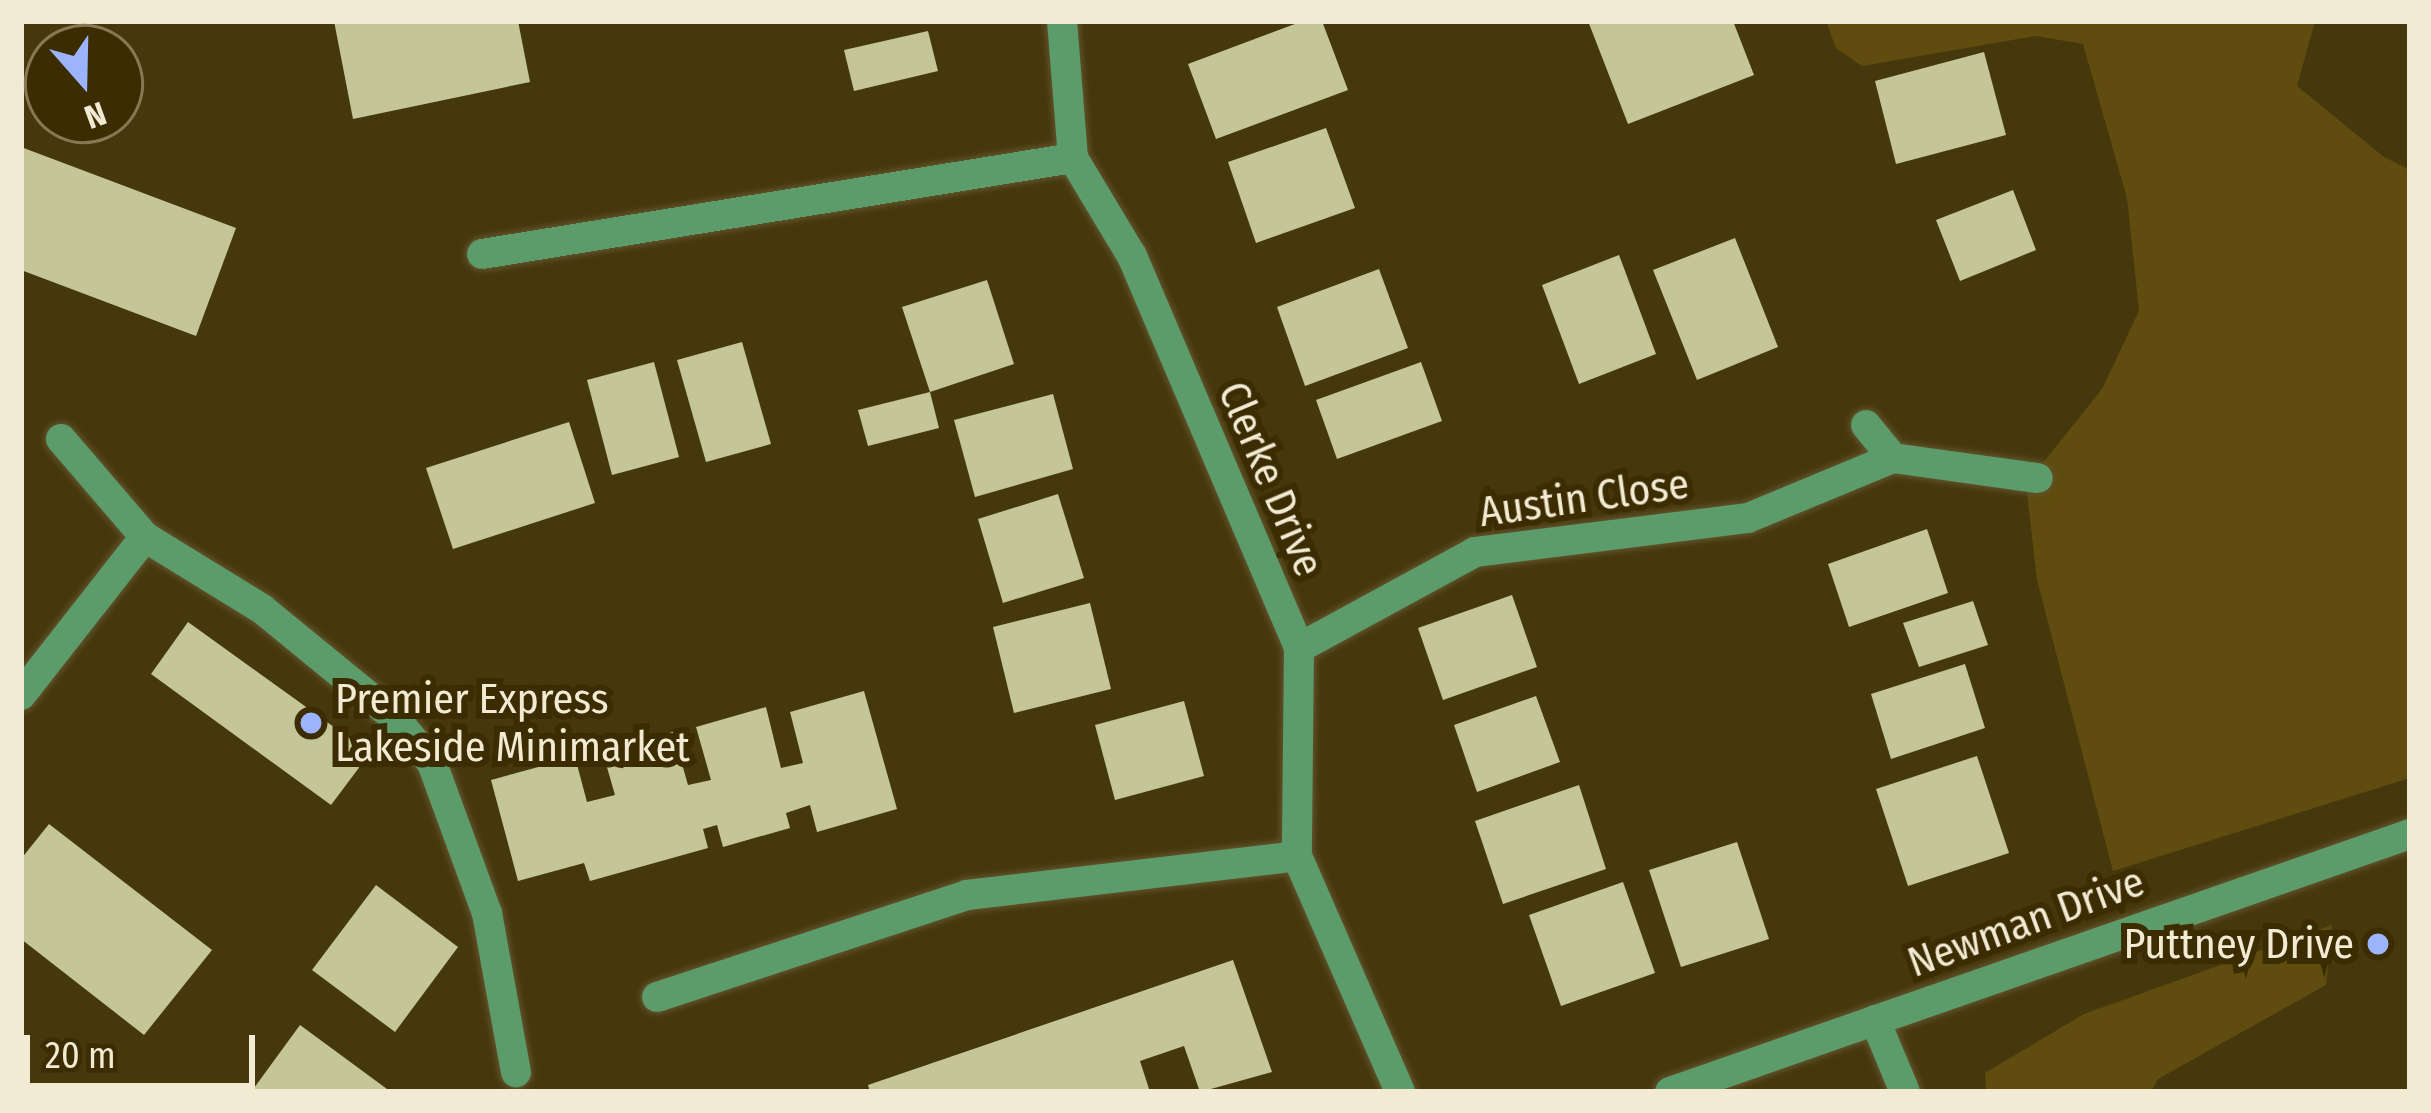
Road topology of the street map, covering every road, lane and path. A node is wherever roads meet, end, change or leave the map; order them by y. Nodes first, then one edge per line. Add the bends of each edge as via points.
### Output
1 (1062, 21) edge
2 (1073, 158) junction
3 (482, 254) dead end
4 (1867, 425) dead end
5 (61, 439) dead end
6 (1893, 458) junction
7 (2038, 478) dead end
8 (145, 537) junction
9 (1298, 648) junction
10 (21, 695) edge
11 (2410, 834) edge
12 (1297, 856) junction
13 (657, 997) dead end
14 (1876, 1020) junction
15 (516, 1072) dead end
16 (1400, 1092) edge
17 (1670, 1092) edge
18 (1905, 1092) edge

1 - 2 street, Clerke Drive
2 - 3 street
2 - 9 street, Clerke Drive via 1132,256
4 - 6 street
5 - 8 street
6 - 7 street
6 - 9 street, Austin Close via 1748,518 1474,553
8 - 10 street
8 - 15 street via 262,609 395,718 432,763 488,913
9 - 12 street, Clerke Drive
11 - 14 street, Newman Drive
12 - 13 street via 968,895
12 - 16 street, Clerke Drive
14 - 17 street, Newman Drive
14 - 18 street

